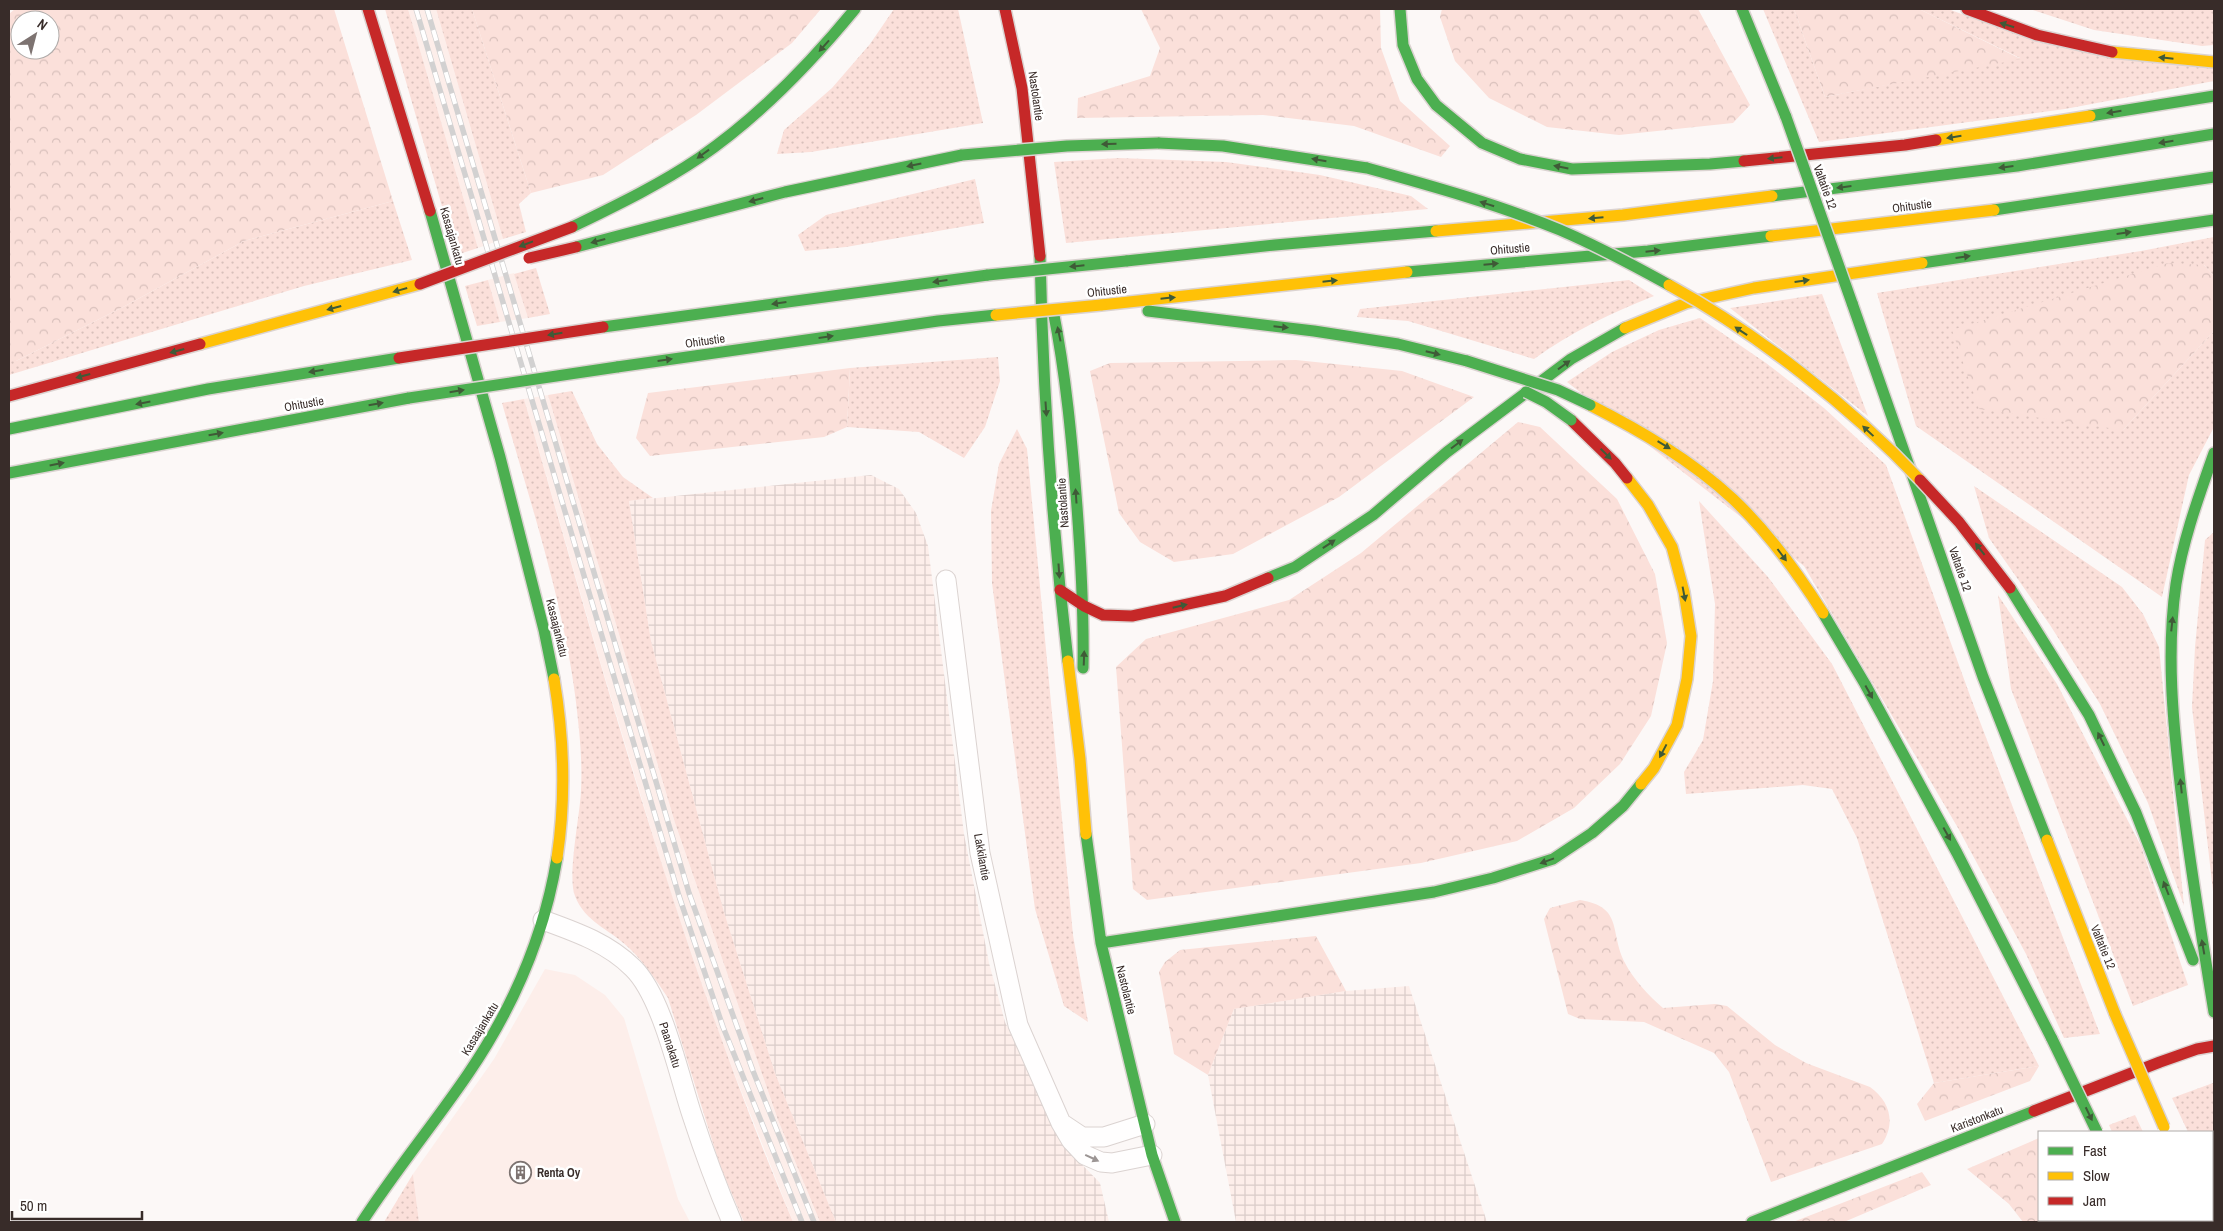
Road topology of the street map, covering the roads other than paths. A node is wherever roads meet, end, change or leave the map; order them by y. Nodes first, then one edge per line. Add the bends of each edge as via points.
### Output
1 (368, 9) edge
2 (855, 9) edge
3 (1005, 9) edge
4 (1400, 9) edge
5 (1733, 9) edge
6 (1742, 9) edge
7 (1967, 9) edge
8 (1750, 26) junction
9 (2214, 62) edge
10 (2214, 96) edge
11 (2214, 134) edge
12 (2214, 177) edge
13 (2214, 220) edge
14 (1040, 248) junction
15 (420, 284) junction
16 (1102, 305) junction
17 (1467, 361) junction
18 (9, 396) edge
19 (9, 429) edge
20 (2214, 453) edge
21 (9, 473) edge
22 (946, 580) dead end
23 (1060, 590) junction
24 (1084, 606) junction
25 (1080, 759) junction
26 (543, 920) junction
27 (1101, 943) junction
28 (2214, 1014) edge
29 (2214, 1046) edge
30 (1061, 1123) junction
31 (1145, 1124) junction
32 (2165, 1129) edge
33 (2097, 1131) edge
34 (1152, 1155) junction
35 (362, 1222) edge
36 (732, 1222) edge
37 (1175, 1222) edge
38 (1752, 1222) edge

1 - 26 main road, Kasaajankatu via 429,203 498,449 552,665 560,718 563,775 558,857
2 -> 15 main road, bridge via 806,65 746,122 664,180 572,227
3 - 14 main road, Nastolantie via 1022,88
10 -> 4 main road via 1905,145 1710,164 1572,169 1520,159 1482,143 1436,105 1417,78 1403,45
5 - 8 main road
6 - 8 main road, Valtatie 12
9 -> 7 main road via 2081,47 1988,19
8 - 32 main road, Valtatie 12, bridge via 1786,117 1983,677 2115,1014
11 -> 19 main road, Ohitustie, bridge via 2016,166 1623,215 1275,245 988,275 603,326 208,390
16 -> 12 main road, Ohitustie via 1449,268 1648,251 2026,206
24 -> 13 main road via 1103,615 1142,614 1225,596 1294,567 1373,514 1447,452 1571,359 1629,326 1686,303 1754,288
14 -> 23 main road, Nastolantie via 1042,360
24 -> 14 main road, Nastolantie via 1068,395 1062,349
15 -> 18 main road
28 -> 15 main road, bridge via 2136,813 2089,716 2010,588 1960,523 1903,463 1853,418 1749,336 1682,292 1553,228 1441,189 1367,168 1223,146 1158,143 1067,146 962,155 786,192
16 -> 17 main road via 1314,331 1398,344
21 -> 16 main road, Ohitustie, bridge via 409,398 938,321
17 -> 27 main road, bridge via 1546,402 1571,420 1615,463 1648,505 1672,547 1691,636 1687,680 1677,725 1654,768 1623,806 1592,833 1553,859 1493,878 1434,892
17 -> 33 main road, bridge via 1558,390 1634,427 1688,461 1751,517 1818,607 1874,700 1975,884
28 -> 20 main road via 2192,878 2176,745 2171,630 2180,558
22 - 30 street, Lakkilantie via 980,853 1018,1025
23 - 24 main road
23 - 25 main road, Nastolantie
25 -> 24 main road, Nastolantie
25 - 27 main road, Nastolantie via 1087,848
26 - 35 main road, Kasaajankatu via 514,998 492,1038
26 - 36 street, Paanakatu via 612,950 634,969 649,990 709,1168
27 - 31 main road, Nastolantie
29 - 38 main road, Karistonkatu via 2160,1062
30 - 31 street via 1082,1137 1104,1137
30 -> 34 street, Lakkilantie via 1085,1155 1101,1162
31 - 34 main road, Nastolantie
34 - 37 main road, Nastolantie

